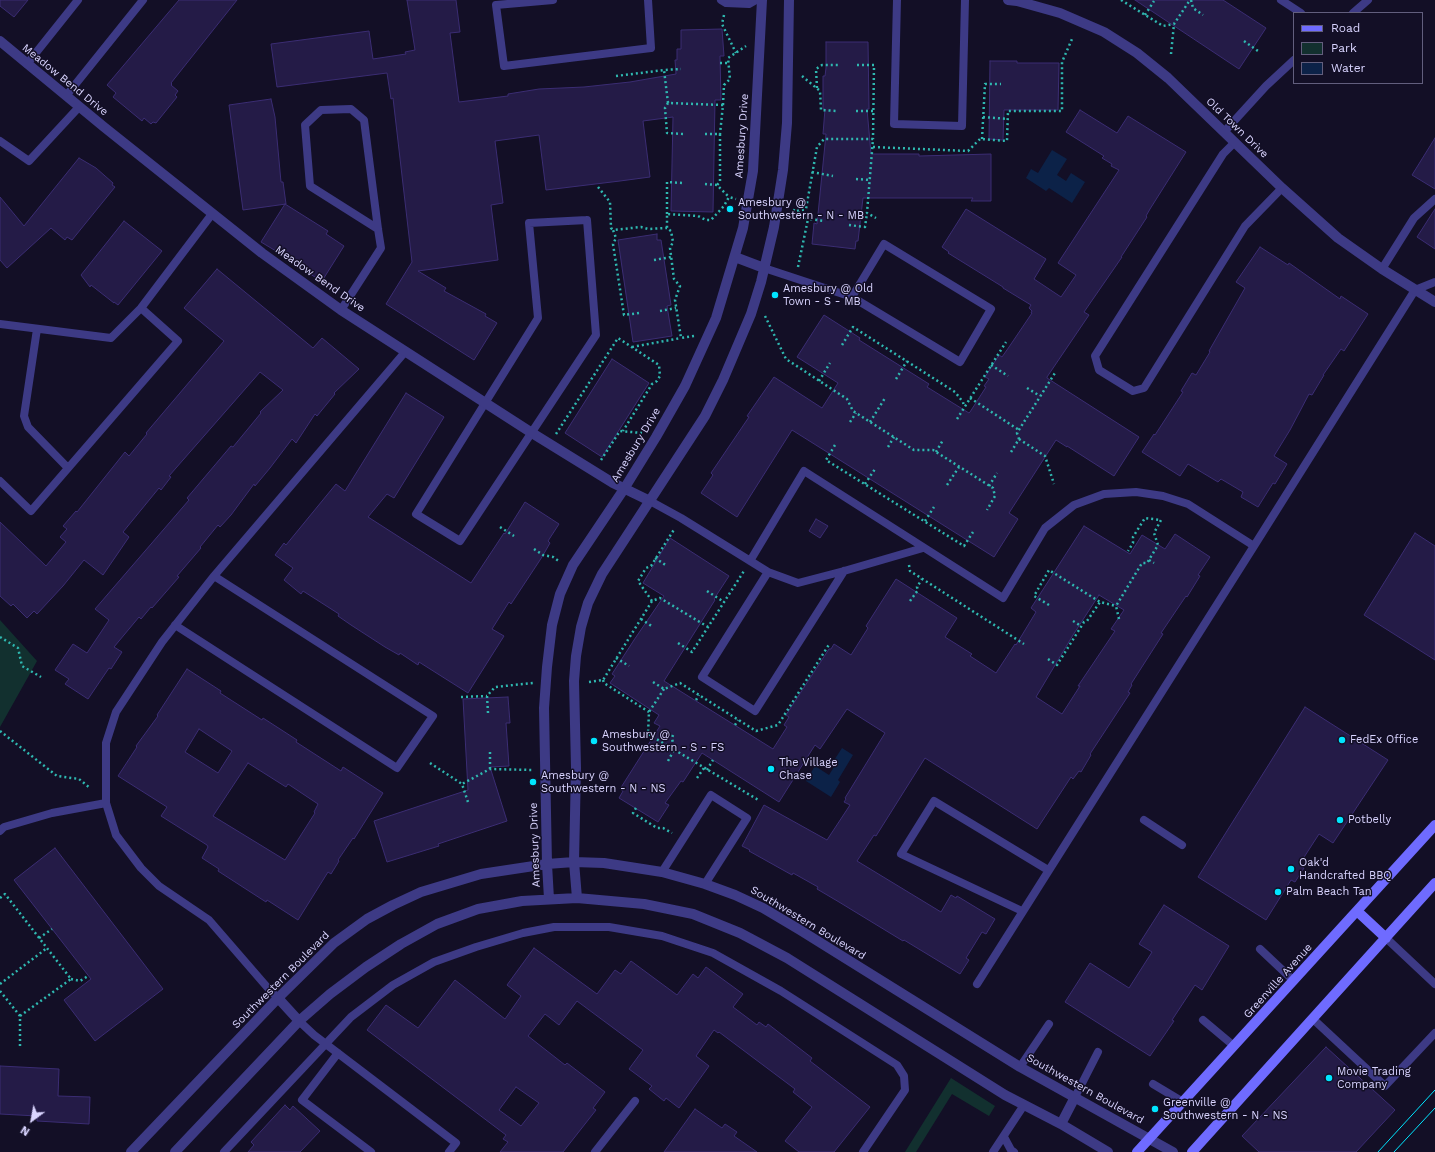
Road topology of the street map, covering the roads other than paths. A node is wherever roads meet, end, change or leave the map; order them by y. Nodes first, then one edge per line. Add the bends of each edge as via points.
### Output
1 (78, 0) edge
2 (143, 0) edge
3 (553, 0) edge
4 (648, 0) edge
5 (721, 0) edge
6 (756, 0) edge
7 (762, 0) edge
8 (789, 0) edge
9 (897, 0) edge
10 (965, 0) edge
11 (1008, 0) edge
12 (1281, 0) edge
13 (1368, 0) edge
14 (1299, 12) edge
15 (1354, 12) edge
16 (0, 41) edge
17 (1293, 61) edge
18 (27, 64) junction
19 (66, 96) junction
20 (79, 107) junction
21 (1224, 132) junction
22 (0, 141) edge
23 (1235, 142) junction
24 (1282, 188) junction
25 (1435, 199) edge
26 (212, 214) junction
27 (378, 229) junction
28 (735, 257) junction
29 (764, 268) junction
30 (1382, 269) junction
31 (1435, 282) edge
32 (1415, 290) junction
33 (852, 297) junction
34 (1435, 302) edge
35 (141, 308) junction
36 (341, 310) junction
37 (0, 324) edge
38 (37, 329) junction
39 (405, 352) junction
40 (486, 403) junction
41 (532, 433) junction
42 (68, 468) junction
43 (0, 481) edge
44 (624, 488) junction
45 (650, 501) junction
46 (1254, 546) junction
47 (922, 548) junction
48 (748, 564) junction
49 (844, 571) junction
50 (768, 572) junction
51 (214, 576) junction
52 (175, 625) junction
53 (106, 803) junction
54 (1144, 820) dead end
55 (1435, 825) edge
56 (0, 830) edge
57 (1182, 845) dead end
58 (574, 862) junction
59 (546, 864) junction
60 (1048, 870) junction
61 (662, 872) junction
62 (1435, 883) edge
63 (704, 884) junction
64 (576, 898) junction
65 (549, 899) junction
66 (1022, 911) junction
67 (1357, 911) junction
68 (1386, 938) junction
69 (1260, 949) dead end
70 (1294, 981) junction
71 (978, 984) dead end
72 (1435, 984) edge
73 (278, 998) junction
74 (1313, 1019) junction
75 (1203, 1020) dead end
76 (299, 1021) junction
77 (1049, 1024) dead end
78 (1435, 1033) edge
79 (326, 1044) junction
80 (1234, 1046) junction
81 (1098, 1052) dead end
82 (338, 1053) junction
83 (1020, 1067) junction
84 (1153, 1084) dead end
85 (1075, 1097) junction
86 (635, 1101) dead end
87 (1183, 1102) junction
88 (1024, 1105) junction
89 (1060, 1124) junction
90 (1004, 1136) junction
91 (1150, 1138) junction
92 (131, 1152) edge
93 (175, 1152) edge
94 (224, 1152) edge
95 (371, 1152) edge
96 (449, 1152) edge
97 (595, 1152) edge
98 (863, 1152) edge
99 (993, 1152) edge
100 (1014, 1152) edge
101 (1108, 1152) edge
102 (1137, 1152) edge
103 (1174, 1152) edge
104 (1192, 1152) edge

1 - 18 lane
2 - 19 lane
3 - 4 lane via 496,5 504,66 651,48
5 - 6 lane via 726,3 749,4
7 - 28 street, Amesbury Drive via 753,171
8 - 29 street via 787,123 783,170 774,227
9 - 10 lane via 894,124 962,126
11 - 21 street, Old Town Drive via 1060,13 1104,32 1137,53 1168,78
12 - 14 lane
13 - 15 lane
16 - 18 street, Meadow Bend Drive
17 - 21 lane
18 - 19 street, Meadow Bend Drive
19 - 20 street, Meadow Bend Drive
20 - 22 lane via 29,161
20 - 26 street, Meadow Bend Drive
21 - 23 street, Old Town Drive
23 - 24 street, Old Town Drive
23 - 24 lane via 1223,154 1095,356 1099,370 1133,391 1144,388 1245,226
24 - 30 street, Old Town Drive via 1338,238
25 - 30 lane via 1414,218
26 - 35 lane
26 - 36 street, Meadow Bend Drive
27 - 27 lane via 364,120 351,109 321,110 305,124 310,186
27 - 36 lane via 381,248
28 - 29 street
28 - 44 street, Amesbury Drive via 716,318 686,386
29 - 33 lane
29 - 45 street via 751,314 723,380 705,416
30 - 32 street, Old Town Drive
31 - 32 lane
32 - 34 street, Old Town Drive
32 - 46 lane
33 - 33 lane via 960,362 991,309 884,244
35 - 38 lane via 111,338
35 - 42 lane via 178,340
36 - 39 street, Meadow Bend Drive
37 - 38 lane
38 - 42 lane via 24,416 28,427
39 - 40 street, Meadow Bend Drive
39 - 51 lane
40 - 41 street, Meadow Bend Drive
40 - 41 lane via 416,514 460,541
40 - 41 lane via 538,318 529,223 587,220 596,335
41 - 44 street, Meadow Bend Drive
42 - 43 lane via 31,511
44 - 45 street, Meadow Bend Drive
44 - 59 street, Amesbury Drive via 573,565 560,594 552,625 544,708
45 - 48 lane via 681,518
45 - 58 street via 602,574 588,603 581,627 574,681
46 - 47 lane via 1188,504 1163,496 1136,492 1104,494 1074,505 1045,528 1003,598
46 - 60 lane
47 - 48 lane via 804,472
47 - 49 lane
48 - 50 lane
49 - 50 lane via 798,583
49 - 50 lane via 755,711 702,677
51 - 52 lane
51 - 52 lane via 433,716 397,768
52 - 53 lane via 116,712 106,742
53 - 56 lane via 52,814
53 - 73 lane via 116,835 141,868 159,886 209,920
54 - 57 lane
55 - 67 main road, Greenville Avenue
58 - 59 street, Southwestern Boulevard
58 - 61 street, Southwestern Boulevard via 604,863
58 - 64 street
59 - 65 street, Amesbury Drive
59 - 73 street, Southwestern Boulevard via 481,874 421,892 392,905 334,943
60 - 66 lane
60 - 66 lane via 934,801 901,854
61 - 63 street, Southwestern Boulevard
61 - 63 lane via 711,795 747,818
62 - 68 main road
63 - 83 street, Southwestern Boulevard via 735,895 769,912
64 - 65 street
64 - 88 street via 644,904 694,914 740,933 787,958
65 - 76 street via 478,909 437,924 366,967
66 - 71 lane
67 - 68 main road
67 - 70 main road, Greenville Avenue
68 - 72 lane
68 - 74 main road
69 - 70 lane
70 - 80 main road, Greenville Avenue
73 - 76 street
73 - 92 street, Southwestern Boulevard
74 - 78 lane via 1385,1086
74 - 104 main road
75 - 80 lane
76 - 79 lane
76 - 93 street
77 - 83 lane
79 - 82 lane
79 - 94 lane
79 - 98 lane via 351,1017 393,985 434,962 476,947 554,927 609,927 662,936 713,953 781,991 897,1065 904,1076 905,1090
80 - 87 main road, Greenville Avenue
81 - 85 lane
82 - 95 lane via 302,1100
82 - 96 lane via 456,1143
83 - 85 street, Southwestern Boulevard
84 - 87 lane
85 - 89 street
85 - 91 street, Southwestern Boulevard
86 - 97 lane
87 - 91 main road, Greenville Avenue
88 - 89 street
88 - 90 lane
89 - 101 street
90 - 99 lane
90 - 100 lane
91 - 102 main road, Greenville Avenue
91 - 103 street, Southwestern Boulevard

